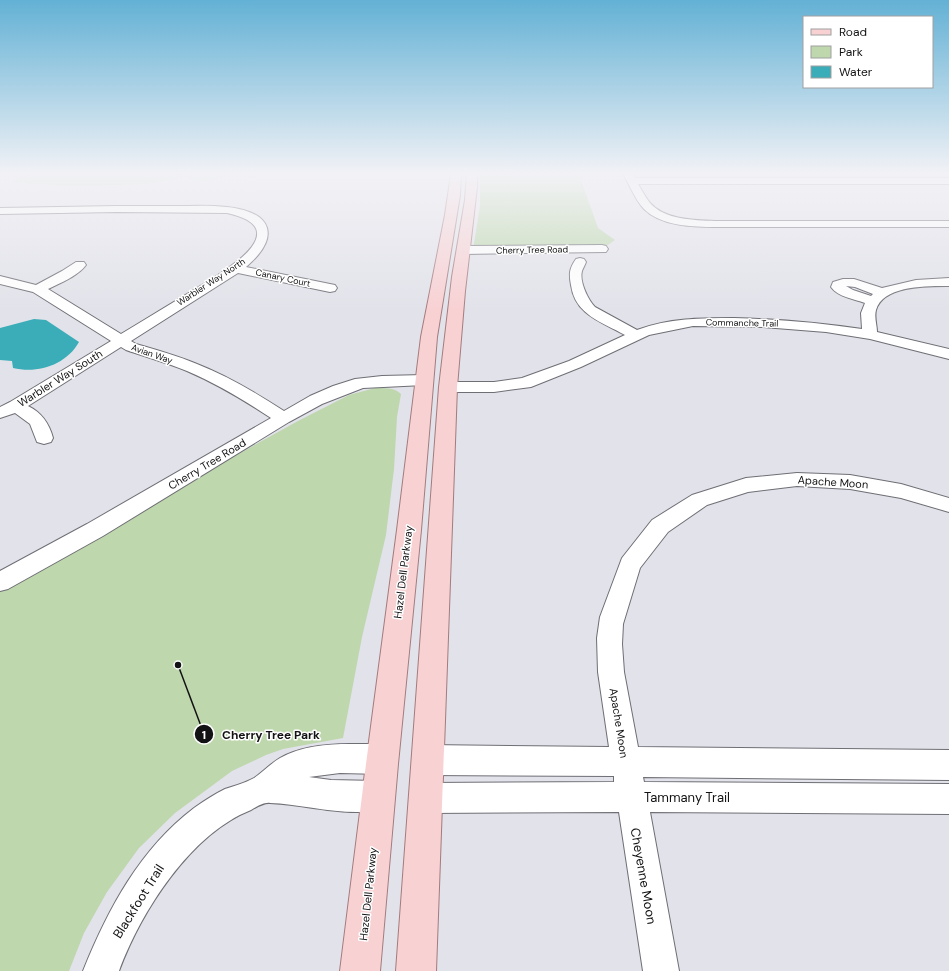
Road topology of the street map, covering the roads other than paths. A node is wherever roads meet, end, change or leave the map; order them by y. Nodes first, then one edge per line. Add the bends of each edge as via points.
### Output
1 (255, 219) edge
2 (450, 219) edge
3 (468, 219) edge
4 (650, 219) edge
5 (949, 224) edge
6 (602, 249) dead end
7 (463, 250) junction
8 (580, 262) dead end
9 (80, 265) dead end
10 (236, 268) junction
11 (0, 280) edge
12 (949, 282) edge
13 (330, 288) dead end
14 (38, 289) junction
15 (870, 335) junction
16 (636, 336) junction
17 (119, 341) junction
18 (949, 354) edge
19 (441, 381) junction
20 (16, 406) junction
21 (0, 414) edge
22 (283, 418) junction
23 (44, 438) dead end
24 (949, 505) edge
25 (0, 582) edge
26 (382, 758) junction
27 (427, 760) junction
28 (949, 765) edge
29 (628, 780) junction
30 (266, 788) junction
31 (377, 796) junction
32 (426, 798) junction
33 (949, 799) edge
34 (101, 971) edge
35 (360, 971) edge
36 (416, 971) edge
37 (661, 971) edge

1 - 10 street, Warbler Way North via 262,226 262,243
2 - 19 main road, Hazel Dell Parkway via 432,312
3 - 7 main road, Hazel Dell Parkway
4 - 5 street via 656,224 669,226 684,221 715,224
6 - 7 street, Cherry Tree Road
7 - 19 main road, Hazel Dell Parkway
8 - 16 street via 575,272 583,303 590,310
9 - 14 street
10 - 13 street, Canary Court
10 - 17 street, Warbler Way North
11 - 14 street, Avian Way
12 - 15 street via 917,284 878,297 868,315
14 - 17 street, Avian Way
15 - 16 street, Commanche Trail via 796,325 714,322 668,326
15 - 18 street, Commanche Trail
16 - 19 street, Commanche Trail via 525,383 505,386
17 - 20 street, Warbler Way South
17 - 22 street, Avian Way via 216,378
19 - 22 street, Cherry Tree Road via 361,383 339,390
19 - 26 main road, Hazel Dell Parkway
19 - 27 main road, Hazel Dell Parkway
20 - 21 street, Warbler Way South
20 - 23 street via 35,418 41,426
22 - 25 street, Cherry Tree Road via 95,530
24 - 29 street, Apache Moon via 877,485 832,479 791,479 730,488 696,502 674,515 648,538 632,561 618,591 611,618 610,672
26 - 30 street, Blackfoot Trail via 347,757 297,765
26 - 31 main road, Hazel Dell Parkway
27 - 29 street, Tammany Trail
27 - 32 main road, Hazel Dell Parkway
28 - 29 street, Tammany Trail
29 - 32 street, Tammany Trail
29 - 33 street, Tammany Trail
29 - 37 street, Cheyenne Moon
30 - 31 street, Blackfoot Trail via 331,795
30 - 34 street, Blackfoot Trail via 246,795 215,813 177,845 158,866 123,920
31 - 35 main road, Hazel Dell Parkway
32 - 36 main road, Hazel Dell Parkway

